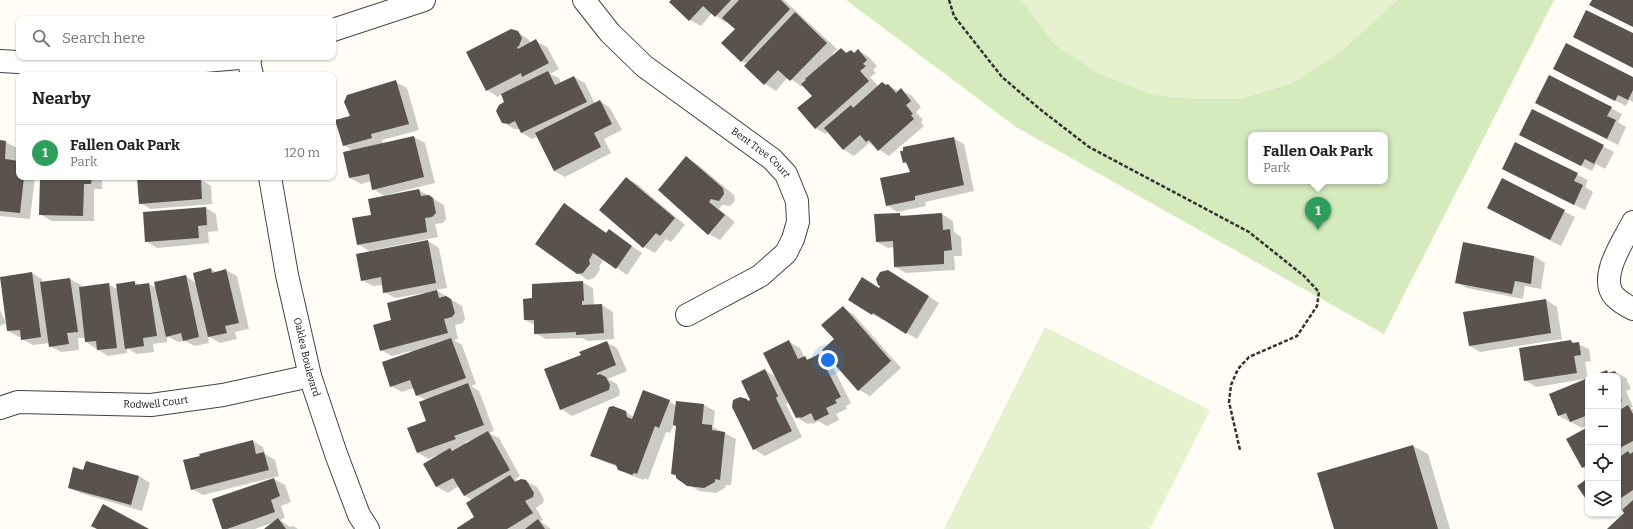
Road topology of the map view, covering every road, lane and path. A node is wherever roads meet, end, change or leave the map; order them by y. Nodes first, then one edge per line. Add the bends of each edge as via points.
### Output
1 (424, 0) edge
2 (584, 0) edge
3 (949, 0) edge
4 (336, 29) edge
5 (0, 61) edge
6 (250, 63) edge
7 (271, 180) edge
8 (1633, 222) edge
9 (1633, 309) edge
10 (687, 315) dead end
11 (310, 376) junction
12 (0, 408) edge
13 (1240, 450) dead end
14 (368, 529) edge

1 - 4 street
2 - 10 street, Bent Tree Court via 610,33 644,66 772,159 786,174 797,201 798,222 786,253 760,276
3 - 13 path via 954,16 1002,78 1041,110 1089,147 1249,232 1304,276 1319,292 1317,306 1297,336 1249,357 1238,369 1231,385 1229,402
5 - 6 street via 88,66
7 - 11 street, Oaklea Boulevard via 287,275
8 - 9 street via 1611,265 1609,283 1614,296
11 - 12 street, Rodwell Court via 223,395 151,405 18,402
11 - 14 street, Oaklea Boulevard via 356,508

